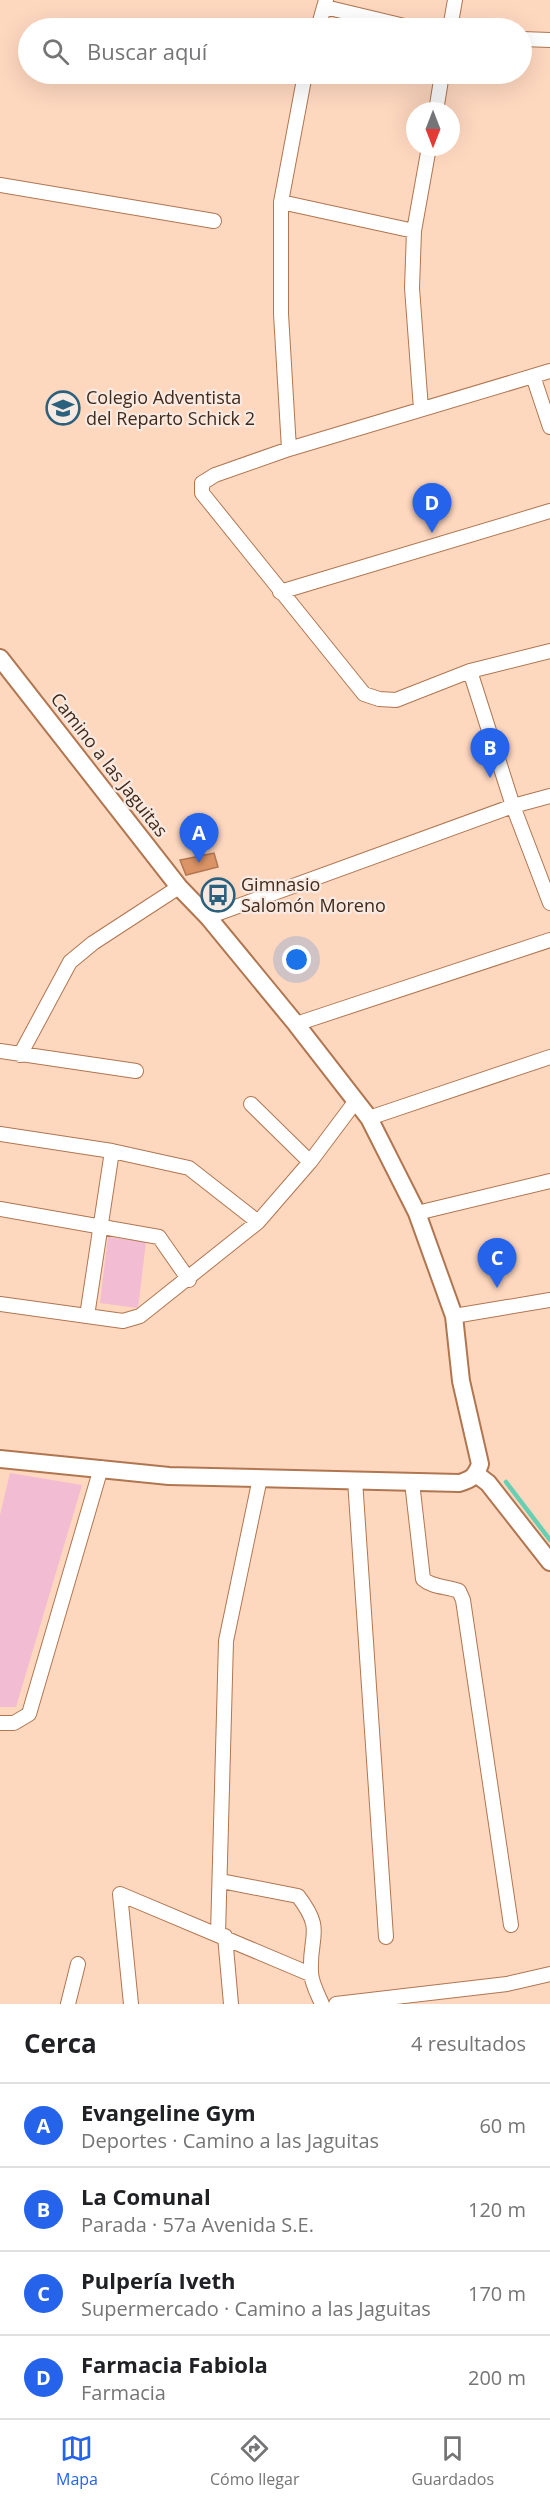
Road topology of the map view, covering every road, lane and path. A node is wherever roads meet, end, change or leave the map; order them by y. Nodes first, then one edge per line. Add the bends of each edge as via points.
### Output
1 (455, 0) edge
2 (326, 4) edge
3 (377, 18) edge
4 (452, 18) edge
5 (532, 39) edge
6 (550, 40) edge
7 (302, 84) edge
8 (440, 84) edge
9 (437, 102) edge
10 (427, 156) edge
11 (0, 185) edge
12 (281, 202) junction
13 (214, 221) dead end
14 (414, 231) junction
15 (550, 371) edge
16 (533, 376) junction
17 (421, 409) junction
18 (550, 427) edge
19 (289, 449) junction
20 (550, 511) edge
21 (280, 592) junction
22 (550, 651) edge
23 (0, 658) edge
24 (470, 671) junction
25 (550, 796) edge
26 (513, 806) junction
27 (179, 887) junction
28 (550, 903) edge
29 (208, 917) junction
30 (550, 940) edge
31 (296, 1024) junction
32 (0, 1051) edge
33 (20, 1055) junction
34 (550, 1057) edge
35 (136, 1071) dead end
36 (354, 1102) junction
37 (251, 1104) dead end
38 (369, 1118) junction
39 (0, 1134) edge
40 (112, 1151) junction
41 (310, 1162) junction
42 (550, 1181) edge
43 (0, 1209) edge
44 (417, 1213) junction
45 (258, 1222) junction
46 (101, 1227) junction
47 (189, 1280) junction
48 (550, 1300) edge
49 (0, 1304) edge
50 (87, 1316) junction
51 (454, 1316) junction
52 (0, 1459) edge
53 (101, 1468) junction
54 (476, 1474) junction
55 (260, 1478) junction
56 (354, 1480) junction
57 (412, 1482) junction
58 (550, 1562) edge
59 (0, 1723) edge
60 (221, 1881) junction
61 (511, 1925) dead end
62 (222, 1935) junction
63 (386, 1937) dead end
64 (78, 1964) dead end
65 (310, 1974) junction
66 (550, 1974) edge
67 (68, 2004) edge
68 (131, 2004) edge
69 (231, 2004) edge
70 (322, 2004) edge
71 (336, 2004) edge

1 - 4 street
2 - 3 street
5 - 6 street
7 - 12 street
8 - 9 street
10 - 14 street
11 - 13 street
12 - 14 street
12 - 19 street via 281,314
14 - 17 street via 412,288
15 - 16 street
16 - 17 street
16 - 18 street
17 - 19 street
19 - 21 street via 202,483 202,493
20 - 21 street
21 - 24 street via 364,693 396,700
22 - 24 street
23 - 27 street, Camino a las Jaguitas
24 - 26 street
25 - 26 street
26 - 28 street
26 - 29 street
27 - 29 street, Camino a las Jaguitas
27 - 33 street via 70,962
29 - 31 street, Camino a las Jaguitas
30 - 31 street
31 - 36 street, Camino a las Jaguitas
32 - 33 street
33 - 35 street
34 - 38 street
36 - 38 street, Camino a las Jaguitas
36 - 41 street
37 - 41 street
38 - 44 street, Camino a las Jaguitas
39 - 40 street
40 - 45 street via 194,1171
40 - 46 street
41 - 45 street
42 - 44 street
43 - 46 street
44 - 51 street, Camino a las Jaguitas
45 - 47 street
46 - 47 street via 159,1237
46 - 50 street
47 - 50 street via 141,1316 123,1321
48 - 51 street
49 - 50 street
51 - 54 street, Camino a las Jaguitas via 461,1381 480,1464
52 - 53 street
53 - 55 street via 169,1476
53 - 59 street via 29,1714 14,1723
54 - 57 street via 459,1483
54 - 58 street via 488,1483
55 - 56 street
55 - 60 street via 226,1641
56 - 57 street
56 - 63 street
57 - 61 street via 423,1579 429,1585 459,1591 463,1600
60 - 62 street
60 - 65 street via 298,1896 313,1917 315,1930
62 - 65 street
62 - 68 street via 120,1894
62 - 69 street
64 - 67 street
65 - 70 street
66 - 71 street via 507,1984

